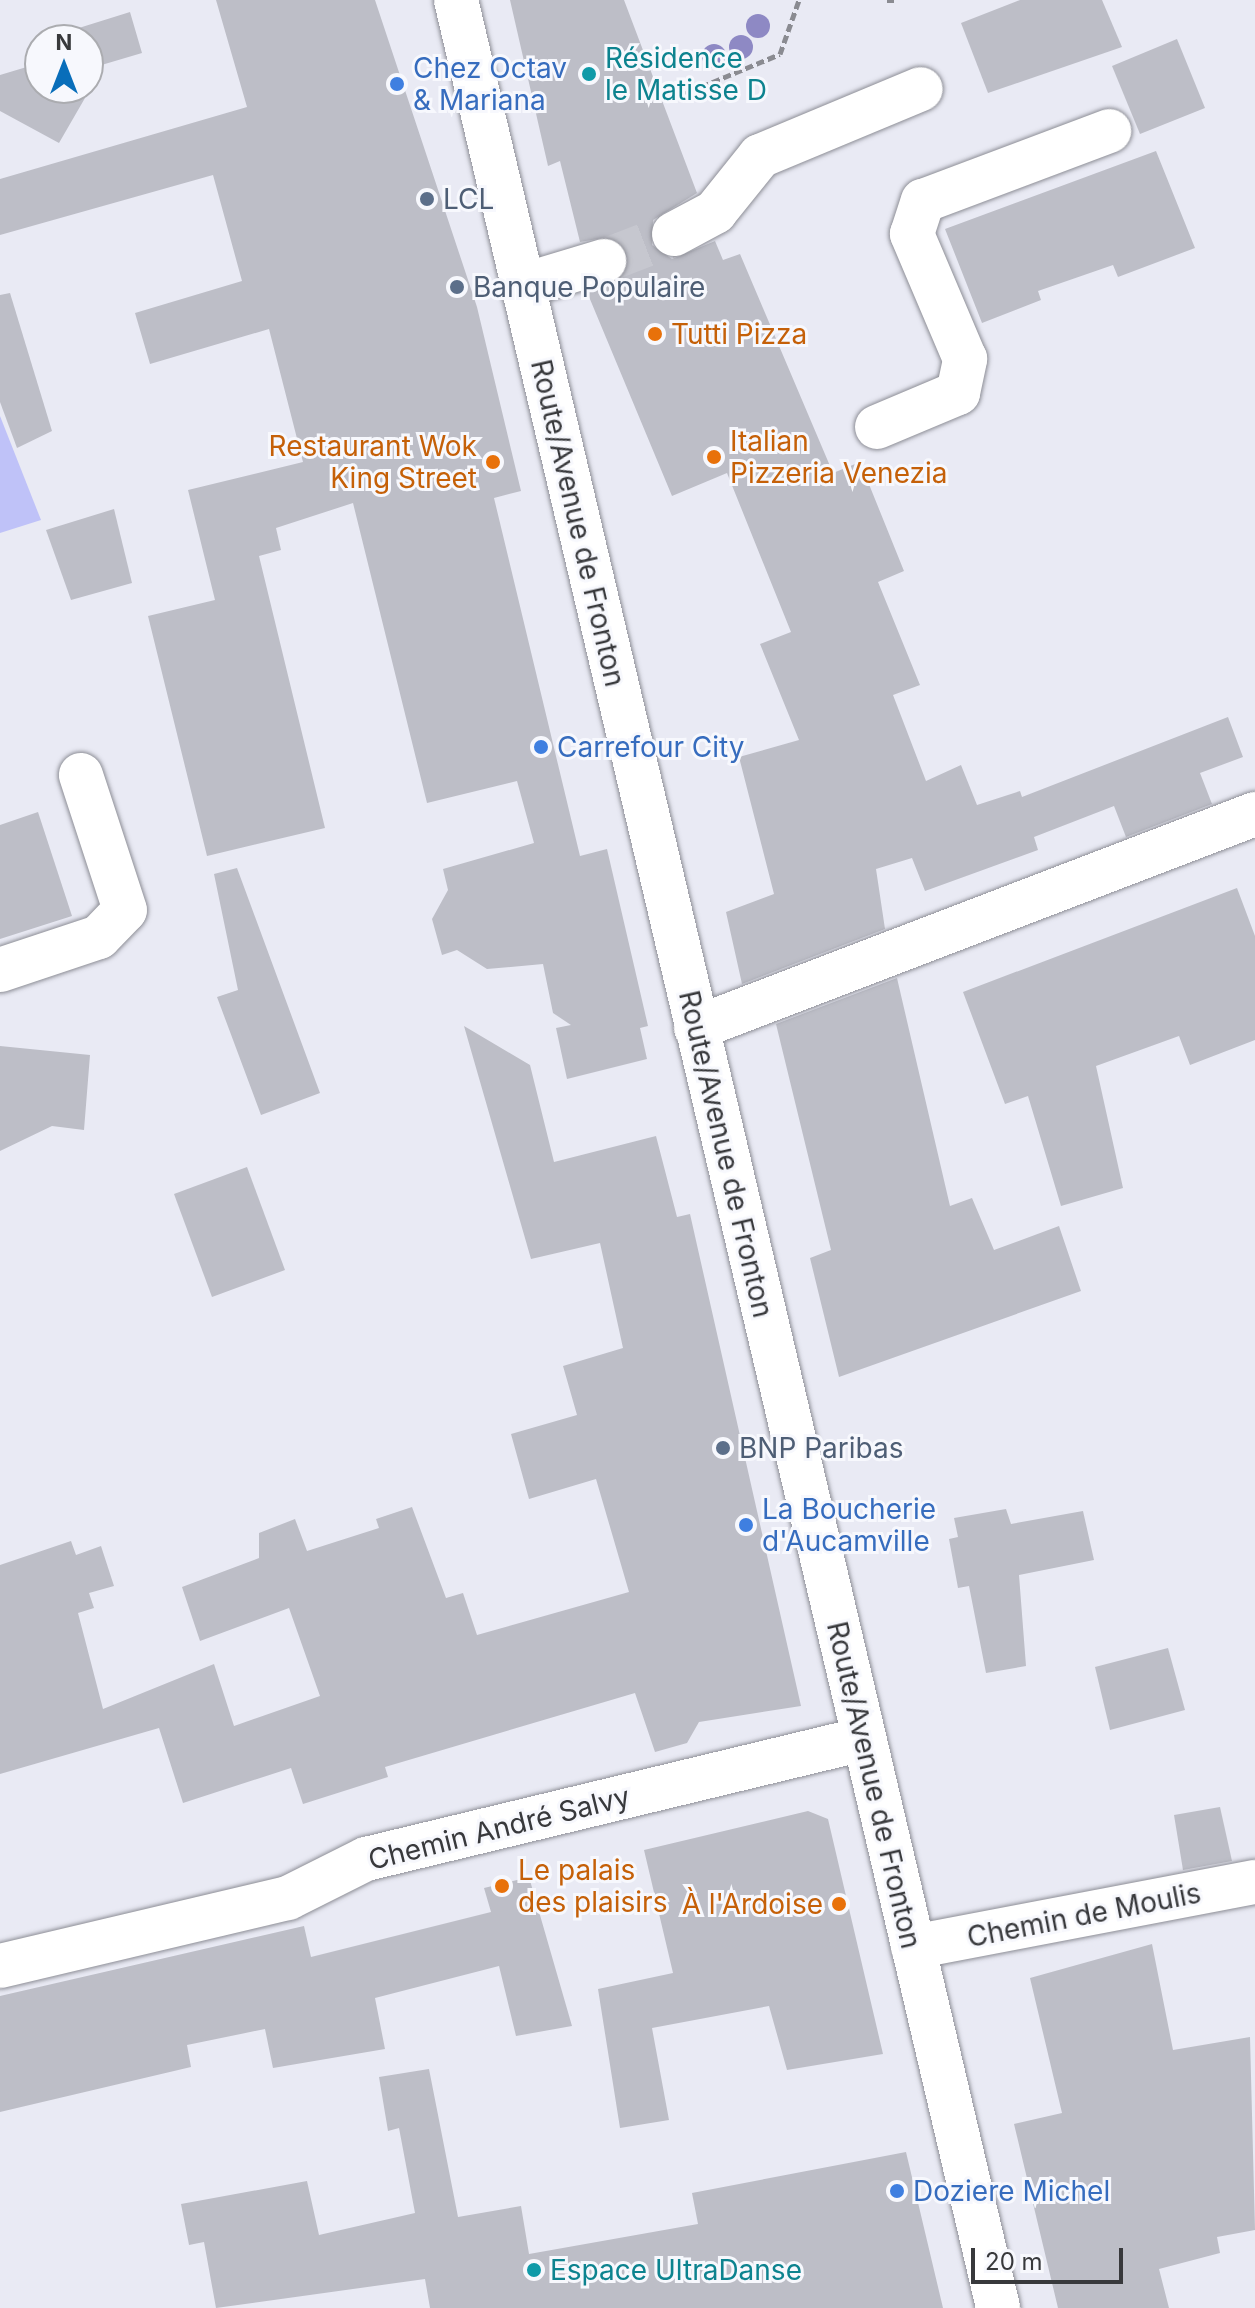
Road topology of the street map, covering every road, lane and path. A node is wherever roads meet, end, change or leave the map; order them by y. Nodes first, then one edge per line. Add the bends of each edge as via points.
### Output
1 (456, 0) edge
2 (799, 0) edge
3 (887, 0) edge
4 (894, 0) edge
5 (921, 89) dead end
6 (679, 96) dead end
7 (1109, 131) dead end
8 (674, 234) tunnel mouth
9 (604, 261) tunnel mouth
10 (521, 286) junction
11 (877, 427) dead end
12 (81, 775) dead end
13 (1255, 814) edge
14 (0, 970) edge
15 (696, 1028) junction
16 (863, 1739) junction
17 (1255, 1882) edge
18 (913, 1947) junction
19 (0, 1966) edge
20 (998, 2308) edge

1 - 10 main road, Route/Avenue de Fronton
2 - 6 path via 780,54
3 - 4 path
5 - 8 main road via 760,156 715,212
7 - 11 main road via 923,201 912,234 965,359 958,393
9 - 10 main road
10 - 15 main road, Route/Avenue de Fronton
12 - 14 main road via 125,910 99,937
13 - 15 main road
15 - 16 main road, Route/Avenue de Fronton
16 - 18 main road, Route/Avenue de Fronton
16 - 19 main road, Chemin André Salvy via 366,1859 288,1898
17 - 18 main road, Chemin de Moulis
18 - 20 main road, Route/Avenue de Fronton

